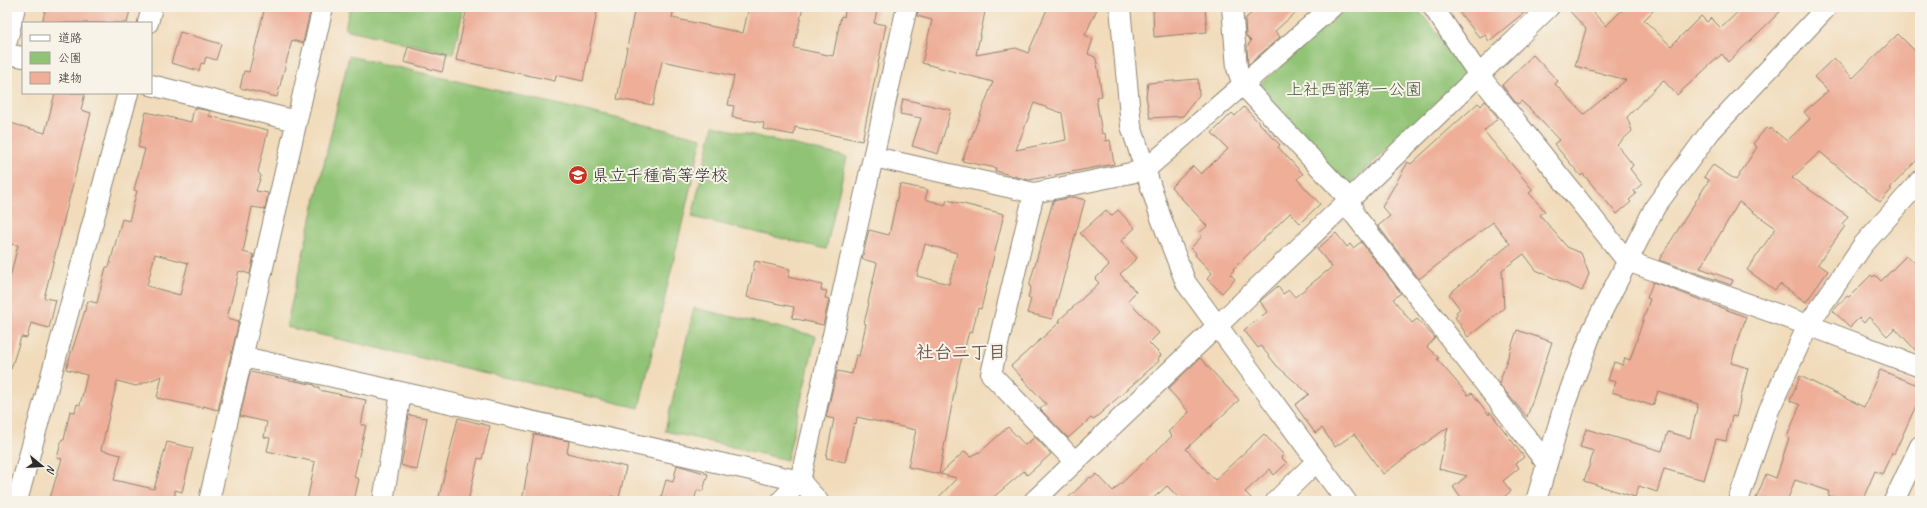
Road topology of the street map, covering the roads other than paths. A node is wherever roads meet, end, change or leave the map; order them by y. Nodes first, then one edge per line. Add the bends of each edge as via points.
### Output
1 (15, 7) edge
2 (152, 7) edge
3 (323, 7) edge
4 (907, 7) edge
5 (1120, 7) edge
6 (1232, 7) edge
7 (1332, 7) edge
8 (1433, 7) edge
9 (1549, 7) edge
10 (1827, 7) edge
11 (148, 22) edge
12 (7, 41) edge
13 (7, 54) edge
14 (22, 57) edge
15 (1479, 75) junction
16 (152, 85) edge
17 (1243, 85) junction
18 (128, 94) edge
19 (296, 120) junction
20 (874, 157) junction
21 (1145, 170) junction
22 (1920, 180) edge
23 (1034, 193) junction
24 (1350, 200) junction
25 (1627, 261) junction
26 (1217, 325) junction
27 (1808, 325) junction
28 (243, 357) junction
29 (1920, 367) edge
30 (401, 393) junction
31 (1920, 446) edge
32 (1317, 461) junction
33 (1075, 462) junction
34 (1547, 464) junction
35 (800, 481) junction
36 (17, 501) edge
37 (209, 501) edge
38 (383, 501) edge
39 (781, 501) edge
40 (818, 501) edge
41 (1034, 501) edge
42 (1276, 501) edge
43 (1346, 501) edge
44 (1536, 501) edge
45 (1738, 501) edge
46 (1894, 501) edge

1 - 12 street
2 - 11 street
3 - 19 street
4 - 20 street
5 - 21 street via 1131,126
6 - 17 street via 1237,68
7 - 17 street
8 - 15 street
9 - 15 street
10 - 25 street via 1710,132 1655,208
13 - 14 street
15 - 24 street
15 - 25 street
16 - 19 street
17 - 21 street
17 - 24 street
18 - 36 street
19 - 28 street
20 - 23 street
20 - 35 street
21 - 23 street
21 - 26 street via 1186,283
22 - 27 street via 1863,246
23 - 33 street via 991,374
24 - 26 street
24 - 34 street via 1354,214
25 - 27 street
25 - 34 street via 1593,329 1564,406
26 - 32 street
26 - 33 street
27 - 29 street
27 - 45 street via 1769,410
28 - 30 street
28 - 37 street
30 - 35 street
30 - 38 street
31 - 46 street
32 - 42 street
32 - 43 street
33 - 41 street
34 - 44 street
35 - 39 street
35 - 40 street

